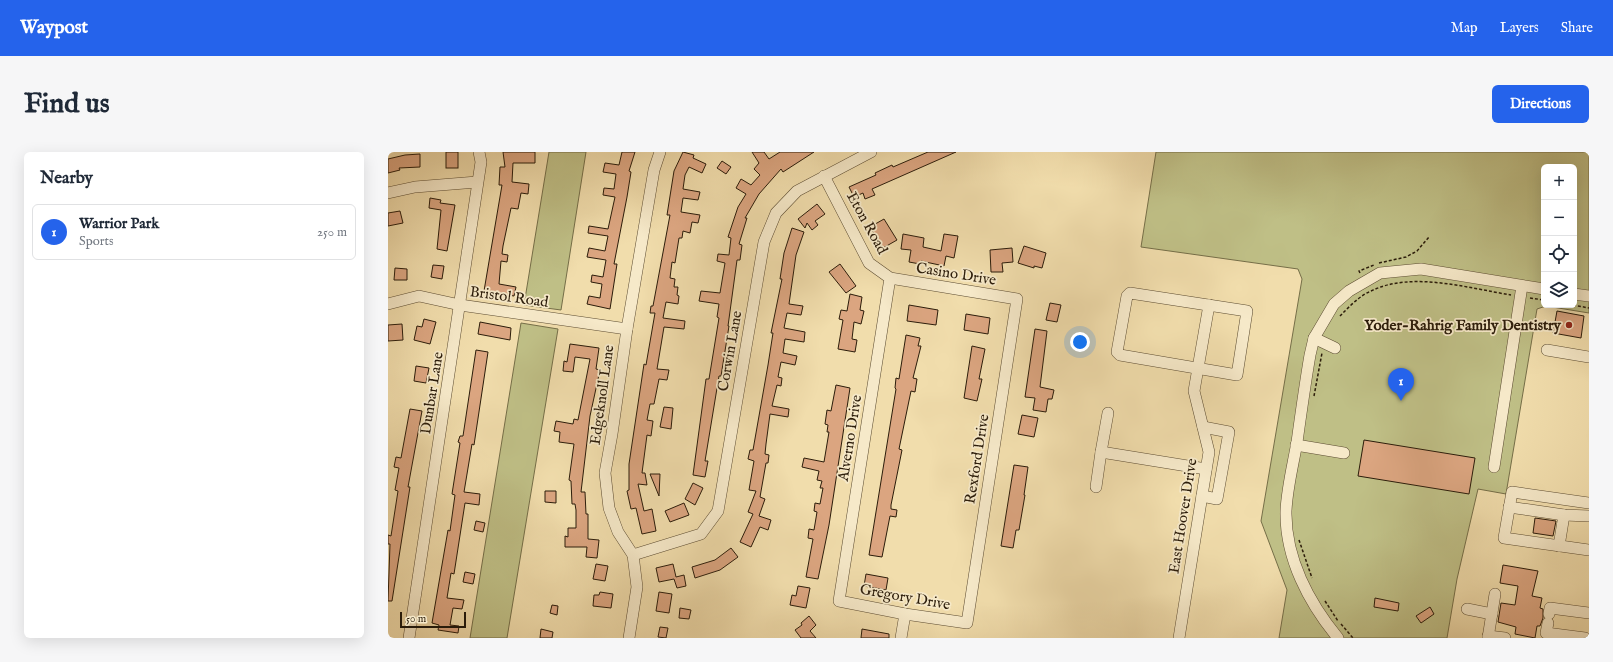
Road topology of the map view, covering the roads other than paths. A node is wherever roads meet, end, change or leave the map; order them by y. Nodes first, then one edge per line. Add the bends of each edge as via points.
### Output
1 (479, 152) edge
2 (660, 152) edge
3 (871, 152) edge
4 (824, 176) junction
5 (477, 182) junction
6 (388, 193) edge
7 (890, 278) junction
8 (1541, 289) edge
9 (1522, 291) junction
10 (1577, 294) edge
11 (1589, 296) edge
12 (1017, 299) joint
13 (388, 304) edge
14 (460, 305) junction
15 (1209, 305) junction
16 (627, 329) junction
17 (1314, 338) junction
18 (1330, 346) road end
19 (1547, 350) dead end
20 (1589, 357) edge
21 (1199, 369) junction
22 (1108, 413) dead end
23 (1203, 427) junction
24 (1296, 445) junction
25 (1101, 452) junction
26 (1344, 453) dead end
27 (1494, 466) dead end
28 (1206, 469) junction
29 (1096, 487) dead end
30 (1202, 496) junction
31 (1589, 503) edge
32 (1509, 507) junction
33 (1564, 515) junction
34 (1589, 516) edge
35 (1559, 546) junction
36 (1589, 550) edge
37 (633, 556) junction
38 (1495, 594) dead end
39 (839, 601) joint
40 (1466, 609) dead end
41 (1589, 612) edge
42 (905, 614) junction
43 (1492, 614) junction
44 (967, 623) joint
45 (1589, 629) edge
46 (1488, 637) edge
47 (409, 638) edge
48 (629, 638) edge
49 (901, 638) edge
50 (1179, 638) edge
51 (1338, 638) edge
52 (1505, 638) edge
53 (1586, 638) edge

1 - 5 street, Dunbar Lane via 481,162
2 - 16 street, Edgeknoll Lane via 654,170
3 - 4 street, Corwin Lane
4 - 7 street, Eton Road via 868,263
4 - 37 street, Corwin Lane via 797,191 776,213 764,242 718,511 701,534
5 - 6 street via 415,187
5 - 14 street, Dunbar Lane
7 - 12 street, Casino Drive
7 - 39 street, Alverno Drive
8 - 9 street
9 - 17 street via 1421,269 1380,273 1349,291 1334,304
9 - 27 street
10 - 11 street
12 - 44 street, Rexford Drive
13 - 14 street, Bristol Road via 419,296
14 - 16 street, Bristol Road
14 - 47 street, Dunbar Lane
15 - 21 street, East Hoover Drive
15 - 21 street via 1247,311 1237,375
15 - 21 street via 1130,293 1127,296 1117,352 1120,355
16 - 37 street, Edgeknoll Lane via 605,473 609,508 618,532
17 - 18 street
17 - 24 street
19 - 20 street
21 - 23 street, East Hoover Drive via 1194,391
22 - 25 street
23 - 28 street, East Hoover Drive via 1209,452
23 - 30 street via 1229,432 1217,499
24 - 26 street
24 - 51 street via 1287,507 1289,541 1295,566 1306,592
25 - 28 street
25 - 29 street
28 - 30 street, East Hoover Drive
30 - 50 street, East Hoover Drive
31 - 32 street via 1512,492
32 - 33 street
32 - 35 street via 1504,538
33 - 34 street
33 - 35 street
35 - 36 street
37 - 48 street, Edgeknoll Lane via 637,587
38 - 43 street
39 - 42 street, Gregory Drive
40 - 43 street
41 - 53 street via 1550,608 1546,633
42 - 44 street, Gregory Drive
42 - 49 street
43 - 46 street
45 - 53 street
46 - 52 street

